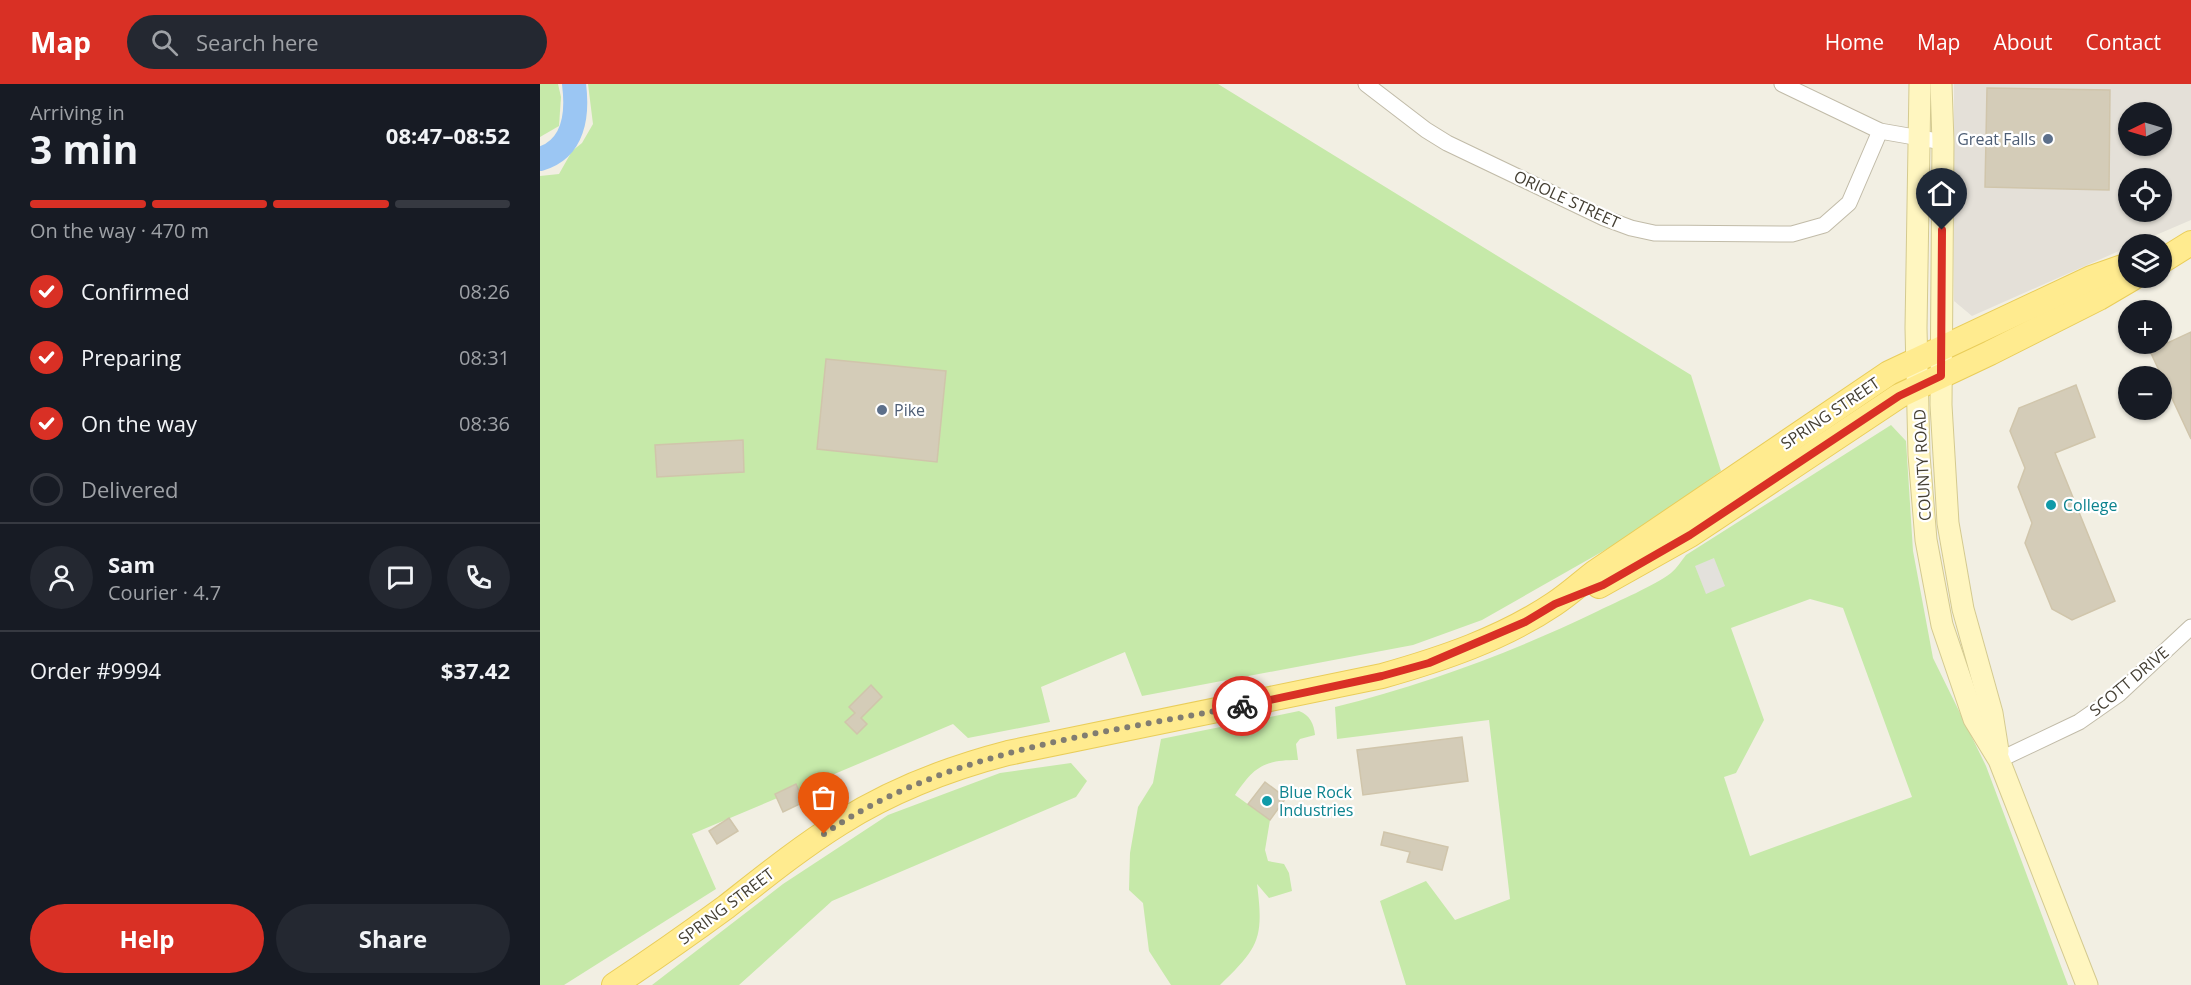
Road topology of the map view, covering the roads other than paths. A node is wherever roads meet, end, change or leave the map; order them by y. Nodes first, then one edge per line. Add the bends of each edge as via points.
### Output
1 (1366, 84) edge
2 (1782, 84) edge
3 (1920, 84) edge
4 (1941, 84) edge
5 (1880, 131) junction
6 (1918, 138) junction
7 (1943, 142) junction
8 (2189, 245) edge
9 (2172, 251) edge
10 (2172, 255) edge
11 (2118, 269) edge
12 (2118, 287) edge
13 (1941, 348) junction
14 (1917, 360) junction
15 (1941, 376) junction
16 (1917, 387) junction
17 (1555, 604) junction
18 (2191, 627) edge
19 (1999, 760) junction
20 (614, 985) edge
21 (2087, 985) edge

1 - 5 street, ORIOLE STREET via 1447,143 1604,218 1654,232 1792,234 1824,225 1849,203
2 - 5 street
3 - 6 main road, COUNTY ROAD
4 - 7 main road, COUNTY ROAD
5 - 6 street
6 - 7 street
6 - 14 main road, COUNTY ROAD
7 - 13 main road, COUNTY ROAD
8 - 9 main road
8 - 10 main road
11 - 13 main road, SPRING STREET
12 - 15 main road, SPRING STREET
13 - 14 main road, SPRING STREET
13 - 15 main road, COUNTY ROAD
14 - 16 main road, COUNTY ROAD
14 - 17 main road, SPRING STREET via 1889,372 1594,573
15 - 16 main road, SPRING STREET
15 - 19 main road, COUNTY ROAD via 1948,523 1966,618 1992,713
16 - 17 main road, SPRING STREET via 1690,535 1603,585
16 - 19 main road, COUNTY ROAD via 1926,540 1942,626 1974,719
17 - 20 main road, SPRING STREET via 1473,646 1382,676 1008,753 950,771 840,823
18 - 19 street, SCOTT DRIVE via 2119,694 2079,722
19 - 21 main road, COUNTY ROAD

